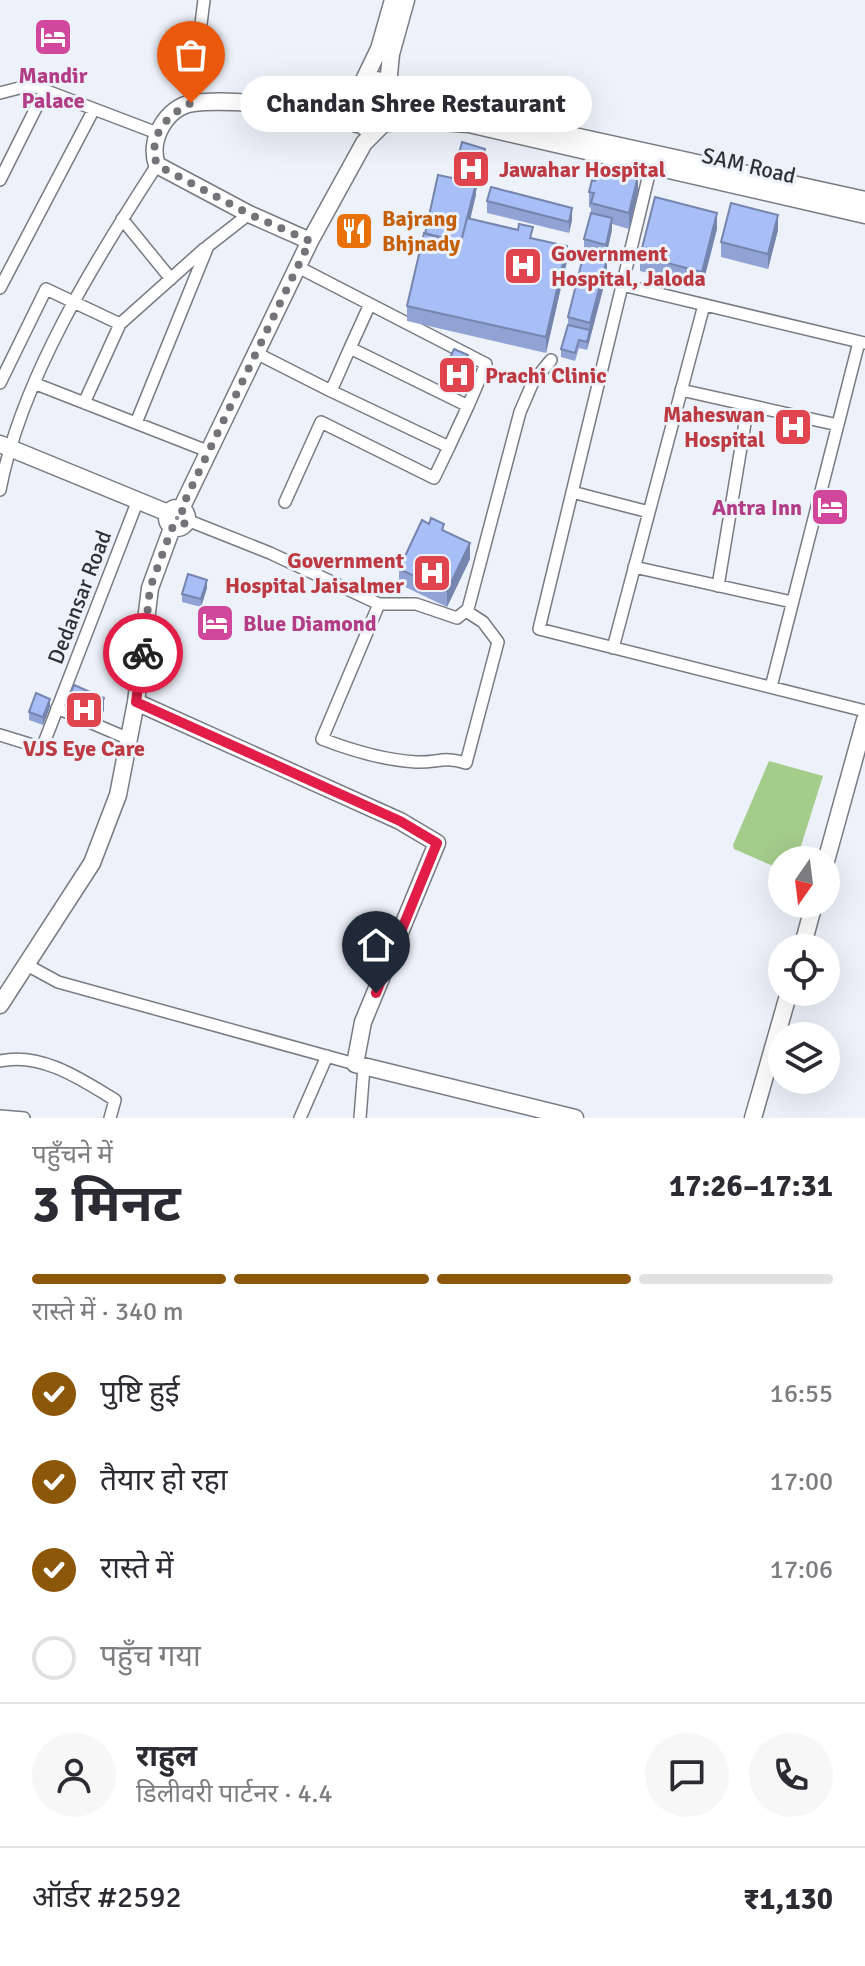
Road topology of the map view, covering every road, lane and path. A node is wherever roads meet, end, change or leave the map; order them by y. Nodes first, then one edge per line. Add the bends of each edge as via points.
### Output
1 (204, 0) edge
2 (393, 0) edge
3 (406, 0) edge
4 (364, 80) junction
5 (391, 89) junction
6 (45, 90) junction
7 (350, 92) junction
8 (0, 93) edge
9 (191, 103) junction
10 (289, 105) junction
11 (94, 109) junction
12 (351, 117) junction
13 (383, 125) junction
14 (157, 133) junction
15 (364, 143) junction
16 (157, 165) junction
17 (651, 166) junction
18 (0, 180) edge
19 (865, 200) edge
20 (249, 214) junction
21 (865, 215) edge
22 (122, 219) junction
23 (310, 241) junction
24 (208, 246) junction
25 (298, 267) junction
26 (171, 279) junction
27 (1, 282) edge
28 (622, 285) junction
29 (75, 303) junction
30 (370, 304) junction
31 (704, 305) junction
32 (120, 324) junction
33 (862, 342) edge
34 (350, 348) junction
35 (258, 354) junction
36 (551, 360) dead end
37 (0, 383) edge
38 (36, 384) junction
39 (681, 390) junction
40 (331, 391) junction
41 (84, 403) junction
42 (748, 405) junction
43 (468, 406) junction
44 (136, 423) junction
45 (838, 425) junction
46 (4, 445) edge
47 (449, 447) junction
48 (210, 452) junction
49 (0, 490) edge
50 (572, 492) junction
51 (138, 500) junction
52 (285, 502) dead end
53 (649, 512) junction
54 (177, 517) junction
55 (634, 567) junction
56 (718, 586) junction
57 (792, 602) junction
58 (379, 604) junction
59 (466, 611) junction
60 (613, 648) junction
61 (771, 687) junction
62 (136, 702) junction
63 (57, 708) junction
64 (865, 711) edge
65 (865, 720) edge
66 (0, 735) edge
67 (129, 739) junction
68 (830, 846) edge
69 (27, 965) junction
70 (0, 1005) edge
71 (785, 1006) edge
72 (327, 1056) junction
73 (0, 1061) edge
74 (359, 1065) junction
75 (0, 1116) edge
76 (24, 1118) edge
77 (110, 1118) edge
78 (300, 1118) edge
79 (360, 1118) edge
80 (575, 1118) edge
81 (753, 1118) edge

1 - 9 street
2 - 4 main road
3 - 5 main road via 391,54
4 - 5 main road via 376,79
4 - 7 main road
5 - 13 main road via 397,105
5 - 19 main road via 415,101
6 - 8 street via 31,85
6 - 11 street
6 - 18 street
7 - 10 main road via 318,103
7 - 12 main road
9 - 10 main road
9 - 14 main road
10 - 12 main road
11 - 14 street
11 - 27 street
12 - 13 main road via 364,127
12 - 15 main road via 362,130
13 - 15 main road
13 - 17 main road, SAM Road via 413,120 469,124
14 - 16 main road
15 - 23 main road
16 - 20 main road
16 - 22 street
17 - 21 main road, SAM Road
17 - 28 street
20 - 23 main road
20 - 24 street
22 - 26 street
22 - 29 street
23 - 25 main road
24 - 26 street
24 - 44 street
25 - 30 street
25 - 35 main road
26 - 32 street
28 - 31 street
28 - 50 street
29 - 32 street
29 - 37 street via 46,289
29 - 38 street
30 - 34 street
30 - 43 street via 486,364
31 - 33 street
31 - 39 street
32 - 41 street
33 - 45 street
34 - 40 street
34 - 43 street
35 - 40 street
35 - 48 main road
36 - 59 street via 533,382 520,412
38 - 41 street
38 - 46 street
39 - 42 street
39 - 53 street
40 - 47 street
41 - 44 street
42 - 45 street
42 - 56 street
43 - 47 street
44 - 48 street
45 - 57 street
46 - 49 street
46 - 51 main road
47 - 52 street via 434,478 321,422
48 - 54 main road
50 - 53 street
50 - 60 street via 539,629
51 - 54 main road
51 - 63 street, Dedansar Road
53 - 55 street
54 - 58 street
54 - 62 main road via 150,588
55 - 56 street
55 - 60 street
56 - 57 street
57 - 61 street
58 - 59 street via 416,604 457,618
58 - 59 street via 322,739 353,751 420,762 444,757 466,763 498,642
60 - 61 street
61 - 64 street
62 - 67 main road
62 - 74 main road via 400,821 437,843 363,1022
63 - 66 street, Dedansar Road via 42,748
63 - 67 street
65 - 68 main road
67 - 69 main road via 118,795 92,863
69 - 70 main road
69 - 72 street via 58,982
71 - 81 main road
72 - 74 street
72 - 78 street
73 - 77 street via 15,1058 53,1066 115,1100
74 - 79 street
74 - 80 main road
75 - 76 street

